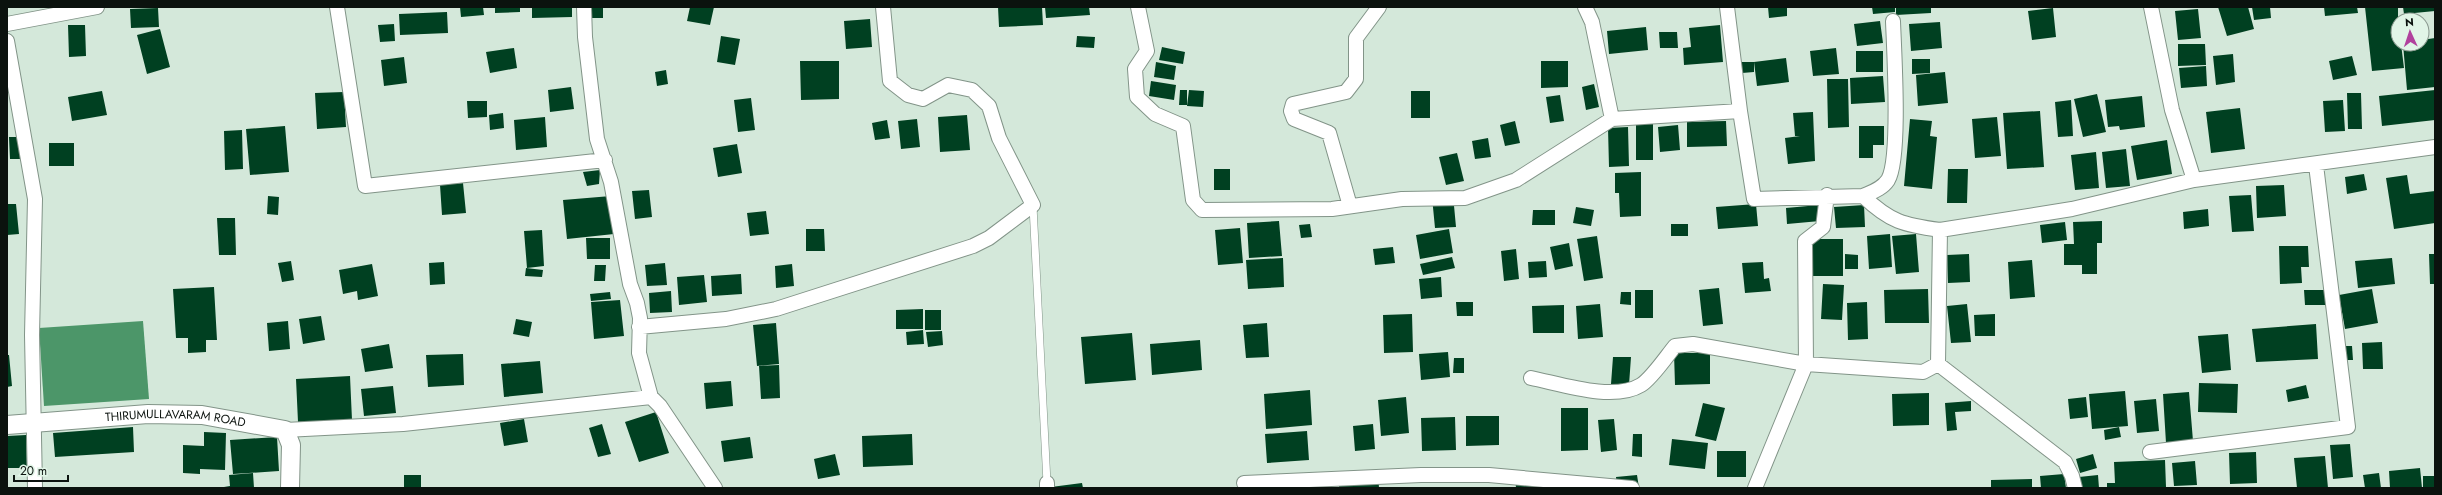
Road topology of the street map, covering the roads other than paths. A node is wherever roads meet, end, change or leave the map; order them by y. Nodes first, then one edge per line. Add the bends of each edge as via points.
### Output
1 (97, 7) edge
2 (336, 7) edge
3 (584, 7) edge
4 (883, 7) edge
5 (1138, 7) edge
6 (1379, 7) edge
7 (1585, 7) edge
8 (1727, 7) edge
9 (2151, 7) edge
10 (1893, 21) dead end
11 (7, 24) edge
12 (7, 41) edge
13 (1740, 111) junction
14 (1612, 119) junction
15 (2435, 147) edge
16 (605, 160) junction
17 (2316, 165) junction
18 (2194, 180) junction
19 (1827, 195) junction
20 (1863, 196) junction
21 (1033, 205) junction
22 (1350, 206) junction
23 (1940, 230) junction
24 (639, 327) junction
25 (1806, 364) junction
26 (1938, 364) junction
27 (1531, 378) dead end
28 (651, 397) junction
29 (34, 422) junction
30 (7, 425) edge
31 (285, 430) junction
32 (2150, 452) dead end
33 (1244, 483) dead end
34 (1047, 486) edge
35 (35, 488) edge
36 (290, 488) edge
37 (715, 488) edge
38 (1632, 488) edge
39 (1755, 488) edge
40 (2075, 488) edge

1 - 11 street
2 - 16 street via 366,186
3 - 16 street via 597,139
4 - 21 street via 890,81 908,95 923,99 948,85 972,90 988,106 999,138
5 - 22 street via 1147,51 1135,69 1137,97 1155,114 1183,126 1193,200 1202,210 1332,209
6 - 22 street via 1356,38 1356,79 1346,92 1293,104 1291,111 1294,119 1329,133
7 - 14 street via 1592,22
8 - 13 street
9 - 18 street via 2172,110
10 - 20 street via 1895,146 1888,179 1879,189
12 - 29 street via 35,199 32,335
13 - 14 street
13 - 19 street via 1754,199
14 - 22 street via 1516,180 1465,198 1402,199
15 - 17 street
16 - 24 street via 630,284 637,303
17 - 18 street
17 - 32 street via 2348,427
18 - 23 street via 2072,209
19 - 20 street
19 - 25 street via 1823,227 1805,241
20 - 23 street via 1881,213 1907,225
21 - 24 street via 989,238 973,246 776,309 726,319
21 - 34 lane
23 - 26 street
24 - 28 street via 639,353
25 - 26 street via 1923,372
25 - 27 street via 1693,344 1675,346 1642,384 1625,392 1607,392
25 - 39 street
26 - 40 street via 2065,462
28 - 31 street via 403,424
28 - 37 street via 660,406
29 - 30 street, THIRUMULLAVARAM ROAD
29 - 31 street, THIRUMULLAVARAM ROAD via 148,414 202,415
29 - 35 street
31 - 36 street via 291,445
33 - 38 street via 1421,475 1489,475

